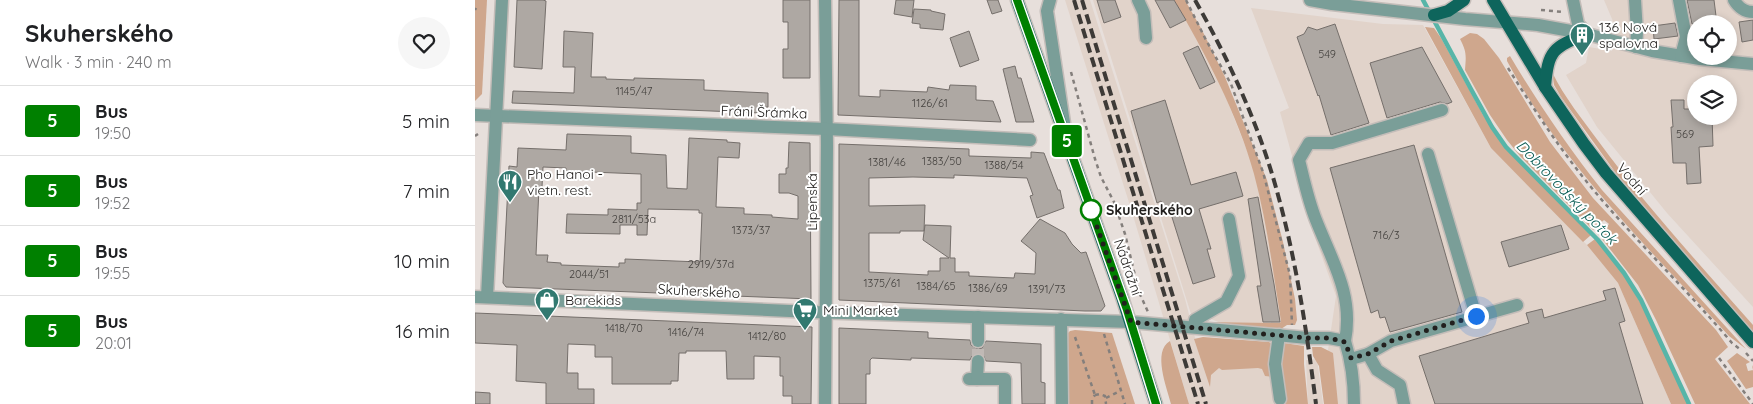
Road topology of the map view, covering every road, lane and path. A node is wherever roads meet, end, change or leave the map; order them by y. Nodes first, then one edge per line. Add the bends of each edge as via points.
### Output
1 (502, 0) edge
2 (825, 0) edge
3 (1017, 0) edge
4 (1050, 0) edge
5 (1138, 0) edge
6 (1186, 0) edge
7 (1310, 0) edge
8 (1463, 0) edge
9 (1493, 0) edge
10 (1635, 0) edge
11 (1679, 0) edge
12 (1734, 0) edge
13 (1569, 3) edge
14 (1541, 10) dead end
15 (1753, 12) edge
16 (1450, 14) junction
17 (1434, 15) joint
18 (1506, 21) junction
19 (1687, 25) edge
20 (1587, 34) junction
21 (1146, 38) dead end
22 (1687, 45) edge
23 (1636, 47) junction
24 (1681, 56) junction
25 (1753, 64) edge
26 (1068, 65) dead end
27 (1508, 68) dead end
28 (1545, 88) junction
29 (1441, 110) dead end
30 (475, 114) edge
31 (497, 115) junction
32 (827, 129) junction
33 (1066, 138) junction
34 (1030, 140) dead end
35 (1428, 154) dead end
36 (1229, 219) dead end
37 (1139, 292) dead end
38 (481, 297) edge
39 (1517, 305) dead end
40 (827, 312) junction
41 (1476, 316) junction
42 (978, 317) junction
43 (1061, 319) junction
44 (1075, 320) junction
45 (1103, 321) junction
46 (1131, 322) junction
47 (1194, 327) junction
48 (1285, 335) junction
49 (978, 341) tunnel mouth
50 (1345, 342) junction
51 (1753, 342) edge
52 (1368, 354) junction
53 (1351, 358) junction
54 (1719, 358) dead end
55 (978, 361) tunnel mouth
56 (1753, 362) edge
57 (1121, 391) junction
58 (1095, 395) junction
59 (1106, 398) junction
60 (1280, 400) dead end
61 (825, 404) edge
62 (1005, 404) edge
63 (1061, 404) edge
64 (1092, 404) edge
65 (1107, 404) edge
66 (1125, 404) edge
67 (1156, 404) edge
68 (1354, 404) edge
69 (1405, 404) edge
70 (1753, 404) edge

1 - 31 street
2 - 32 street, Lipenská
3 - 33 main road, Nádražní
4 - 33 street via 1047,11
5 - 21 street via 1144,13
6 - 48 path via 1231,84 1263,172 1290,275 1293,315
7 - 17 street
8 - 16 main road
9 - 18 main road, Vodní
10 - 23 street
11 - 19 street
12 - 15 street via 1738,6
13 - 14 path via 1563,13
13 - 20 street via 1578,24
16 - 17 main road
16 - 18 street
18 - 20 street
18 - 28 main road, Vodní
20 - 23 street
20 - 28 main road via 1559,46 1551,56
22 - 24 street
23 - 24 street
24 - 25 street
26 - 37 path via 1101,177 1125,234
27 - 56 path via 1596,193
28 - 51 main road, Vodní via 1607,173
29 - 50 street via 1332,143 1309,143 1299,160 1307,194 1338,270 1345,296
30 - 31 street, Fráni Šrámka
31 - 32 street, Fráni Šrámka
31 - 38 street
32 - 34 street, Fráni Šrámka
32 - 40 street, Lipenská
33 - 46 main road, Nádražní
35 - 41 street
36 - 47 street via 1239,276 1226,302 1195,320
38 - 40 street, Skuherského
39 - 41 street
40 - 42 street, Skuherského
40 - 61 street, Lipenská
41 - 52 street via 1391,341
42 - 43 street, Skuherského
42 - 49 street
43 - 44 street, Skuherského
43 - 63 street
44 - 45 street, Skuherského
44 - 58 path via 1076,340
45 - 46 street, Skuherského
45 - 57 path
46 - 47 street, Skuherského
46 - 67 main road, Nádražní
47 - 48 street, Skuherského
48 - 50 street, Skuherského
48 - 60 street via 1275,364
50 - 53 street
52 - 53 street
52 - 69 street via 1377,370 1400,385
53 - 68 street
54 - 70 path
55 - 62 street via 973,378 1005,379
57 - 59 path
57 - 66 path
58 - 59 path
58 - 64 path
59 - 65 path

